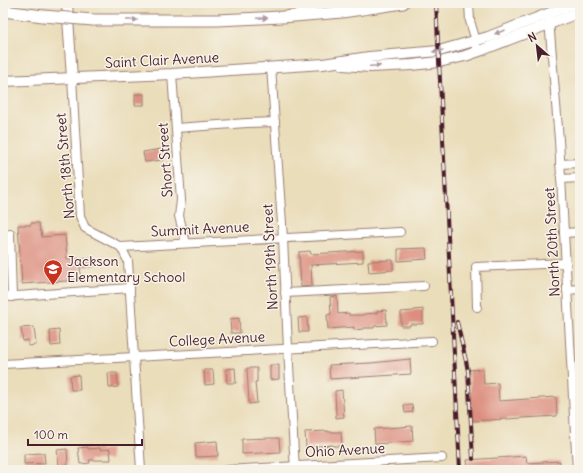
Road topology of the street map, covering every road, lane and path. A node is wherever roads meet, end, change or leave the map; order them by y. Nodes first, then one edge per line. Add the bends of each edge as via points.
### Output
1 (67, 3) edge
2 (403, 3) edge
3 (470, 3) edge
4 (576, 3) edge
5 (3, 11) edge
6 (580, 12) edge
7 (549, 18) junction
8 (476, 41) junction
9 (476, 52) junction
10 (323, 64) junction
11 (271, 67) junction
12 (172, 74) junction
13 (72, 78) junction
14 (3, 81) edge
15 (275, 122) junction
16 (176, 128) junction
17 (580, 163) edge
18 (560, 164) junction
19 (580, 178) edge
20 (561, 179) junction
21 (400, 232) dead end
22 (580, 232) edge
23 (10, 234) dead end
24 (564, 236) junction
25 (580, 237) edge
26 (283, 238) junction
27 (186, 243) junction
28 (121, 247) junction
29 (566, 263) junction
30 (424, 286) dead end
31 (130, 288) junction
32 (580, 289) edge
33 (567, 290) junction
34 (285, 293) junction
35 (12, 297) junction
36 (3, 298) edge
37 (477, 307) dead end
38 (432, 341) dead end
39 (288, 348) junction
40 (134, 357) junction
41 (3, 364) edge
42 (577, 406) edge
43 (442, 458) dead end
44 (295, 468) edge
45 (141, 470) edge
46 (227, 470) edge
47 (577, 470) edge

1 - 13 main road, North 18th Street
5 -> 2 highway, bridge via 93,20 217,20 342,12
3 - 8 street via 470,21
4 - 7 main road, Saint Clair Avenue
6 - 7 main road, Saint Clair Avenue
7 -> 8 main road, Saint Clair Avenue
7 - 9 main road, Saint Clair Avenue
7 - 18 street, North 20th Street
8 - 9 street
8 -> 10 main road, Saint Clair Avenue via 438,51
10 -> 9 main road, Saint Clair Avenue via 370,67 412,65 440,62
10 - 11 main road, Saint Clair Avenue
11 - 12 main road, Saint Clair Avenue
11 - 15 street, North 19th Street
12 - 13 main road, Saint Clair Avenue
12 - 16 street, Short Street
13 - 14 main road, Saint Clair Avenue
13 - 28 street, North 18th Street via 80,216 85,228
15 - 16 street
15 - 26 street, North 19th Street
16 - 27 street, Short Street via 181,200 179,216
17 - 18 street
18 - 20 street, North 20th Street
19 - 20 street
20 - 24 street, North 20th Street
21 - 26 street, Summit Avenue
22 - 24 street
23 - 35 street
24 - 25 street
24 - 29 street, North 20th Street
26 - 27 street, Summit Avenue
26 - 34 street, North 19th Street
27 - 28 street, Summit Avenue
28 - 31 street via 128,261
29 - 33 street, North 20th Street
29 - 37 street via 476,267
30 - 34 street
31 - 35 street
31 - 40 street
32 - 33 street
33 - 42 street, North 20th Street
34 - 39 street, North 19th Street
35 - 36 street
38 - 39 street, College Avenue
39 - 40 street, College Avenue
39 - 44 street, North 19th Street
40 - 41 street, College Avenue
40 - 45 street
42 - 47 street, North 20th Street
43 - 44 street, Ohio Avenue
44 - 46 street, Ohio Avenue

